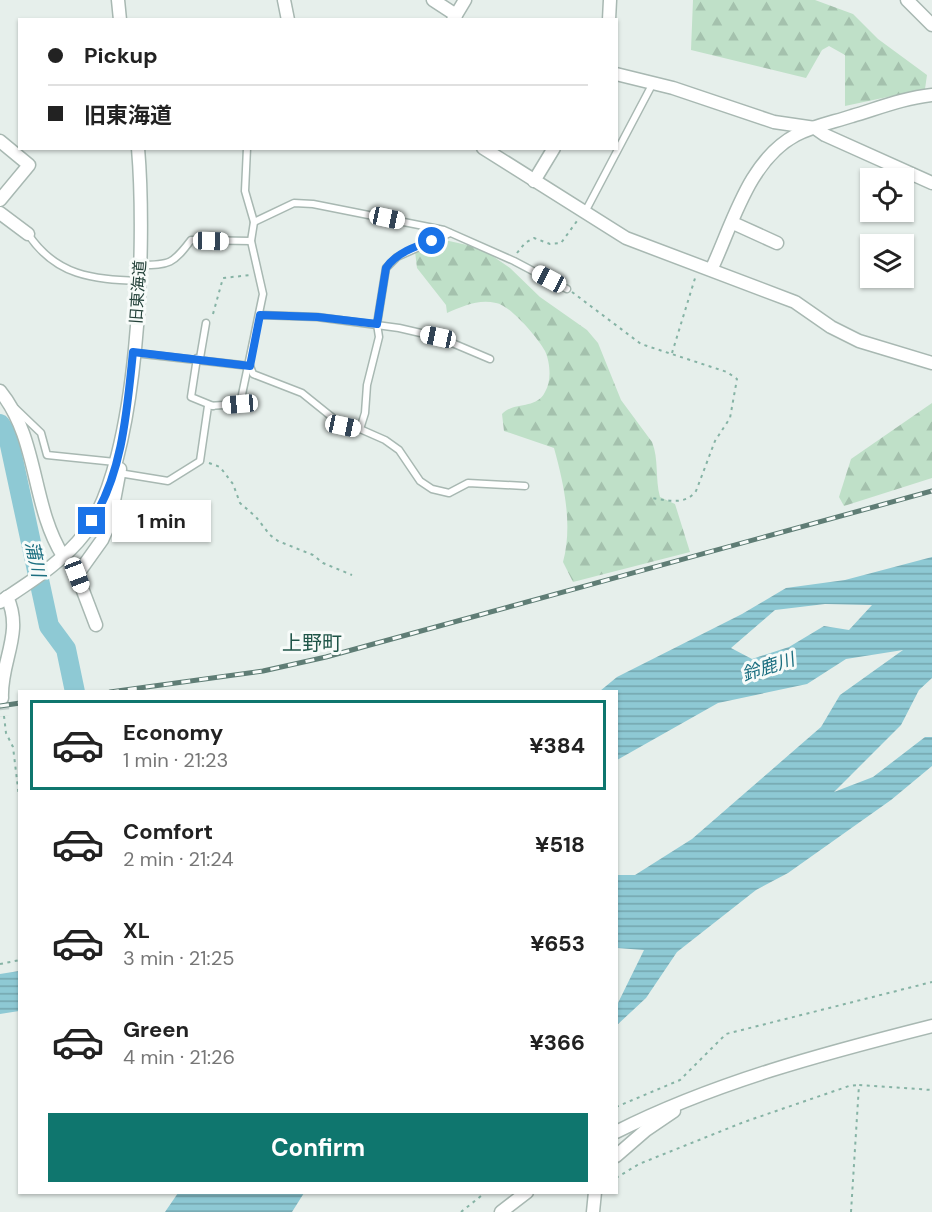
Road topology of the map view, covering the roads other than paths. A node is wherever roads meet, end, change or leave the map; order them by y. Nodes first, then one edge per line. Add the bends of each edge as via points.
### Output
1 (118, 0) edge
2 (284, 0) edge
3 (433, 0) edge
4 (465, 0) edge
5 (610, 0) edge
6 (907, 0) edge
7 (454, 17) edge
8 (120, 18) edge
9 (288, 18) edge
10 (609, 18) edge
11 (932, 26) edge
12 (618, 74) edge
13 (653, 83) junction
14 (932, 95) edge
15 (815, 128) junction
16 (0, 141) edge
17 (618, 148) edge
18 (138, 150) edge
19 (247, 150) edge
20 (486, 150) edge
21 (553, 150) edge
22 (617, 150) edge
23 (534, 181) junction
24 (932, 183) edge
25 (0, 200) edge
26 (584, 212) junction
27 (0, 213) edge
28 (254, 222) junction
29 (733, 223) junction
30 (450, 233) junction
31 (28, 234) joint
32 (251, 242) junction
33 (777, 243) dead end
34 (140, 265) junction
35 (706, 266) junction
36 (139, 281) junction
37 (567, 289) road end
38 (260, 315) junction
39 (206, 323) dead end
40 (377, 324) junction
41 (133, 352) junction
42 (198, 358) junction
43 (490, 359) dead end
44 (932, 363) edge
45 (250, 366) junction
46 (0, 391) edge
47 (10, 402) junction
48 (213, 406) junction
49 (360, 429) junction
50 (117, 468) junction
51 (525, 486) dead end
52 (61, 558) junction
53 (4, 599) edge
54 (96, 626) dead end
55 (2, 698) dead end
56 (932, 1026) edge
57 (676, 1104) junction
58 (618, 1131) edge
59 (618, 1154) edge
60 (524, 1194) edge
61 (595, 1194) edge
62 (501, 1212) edge
63 (593, 1212) edge

1 - 8 street
2 - 9 street
3 - 7 street
4 - 7 street
5 - 10 street
6 - 11 street
12 - 13 street
13 - 15 street via 774,122
13 - 17 lane
14 - 15 street via 890,103
15 - 24 street
15 - 29 street via 785,142 764,162
16 - 25 street via 29,165
18 - 34 street, 旧東海道
19 - 28 lane via 245,191
20 - 23 street
21 - 23 street
22 - 26 lane
23 - 26 street
26 - 35 street via 626,237
27 - 31 street
28 - 30 lane via 294,204 313,204
28 - 32 lane
29 - 33 street
29 - 35 street
30 - 37 lane
30 - 40 lane via 390,263
31 - 36 lane via 44,256 62,267 105,279
32 - 34 lane via 191,240 175,261
32 - 38 lane via 263,294
34 - 36 street, 旧東海道
35 - 44 street via 795,302 859,341
36 - 41 street, 旧東海道
38 - 40 lane
38 - 45 lane
39 - 42 lane
40 - 43 lane via 438,337
40 - 49 lane via 380,338
41 - 42 lane
41 - 50 street, 旧東海道
42 - 45 lane
42 - 48 lane via 191,397
45 - 48 lane via 240,404
45 - 49 lane via 253,374 313,400 337,422
46 - 47 street
47 - 50 lane via 41,434 47,455
47 - 52 street via 34,464 48,528
48 - 50 lane via 208,406 200,461 168,481
49 - 51 lane via 399,450 420,481 438,492 449,493 468,483
50 - 52 street, 旧東海道 via 99,509
50 - 54 street via 110,522 77,575
52 - 53 street, 旧東海道
53 - 55 street via 14,611 15,632
56 - 57 street via 857,1045
57 - 58 street
57 - 59 street via 674,1112
60 - 62 street
61 - 63 street

